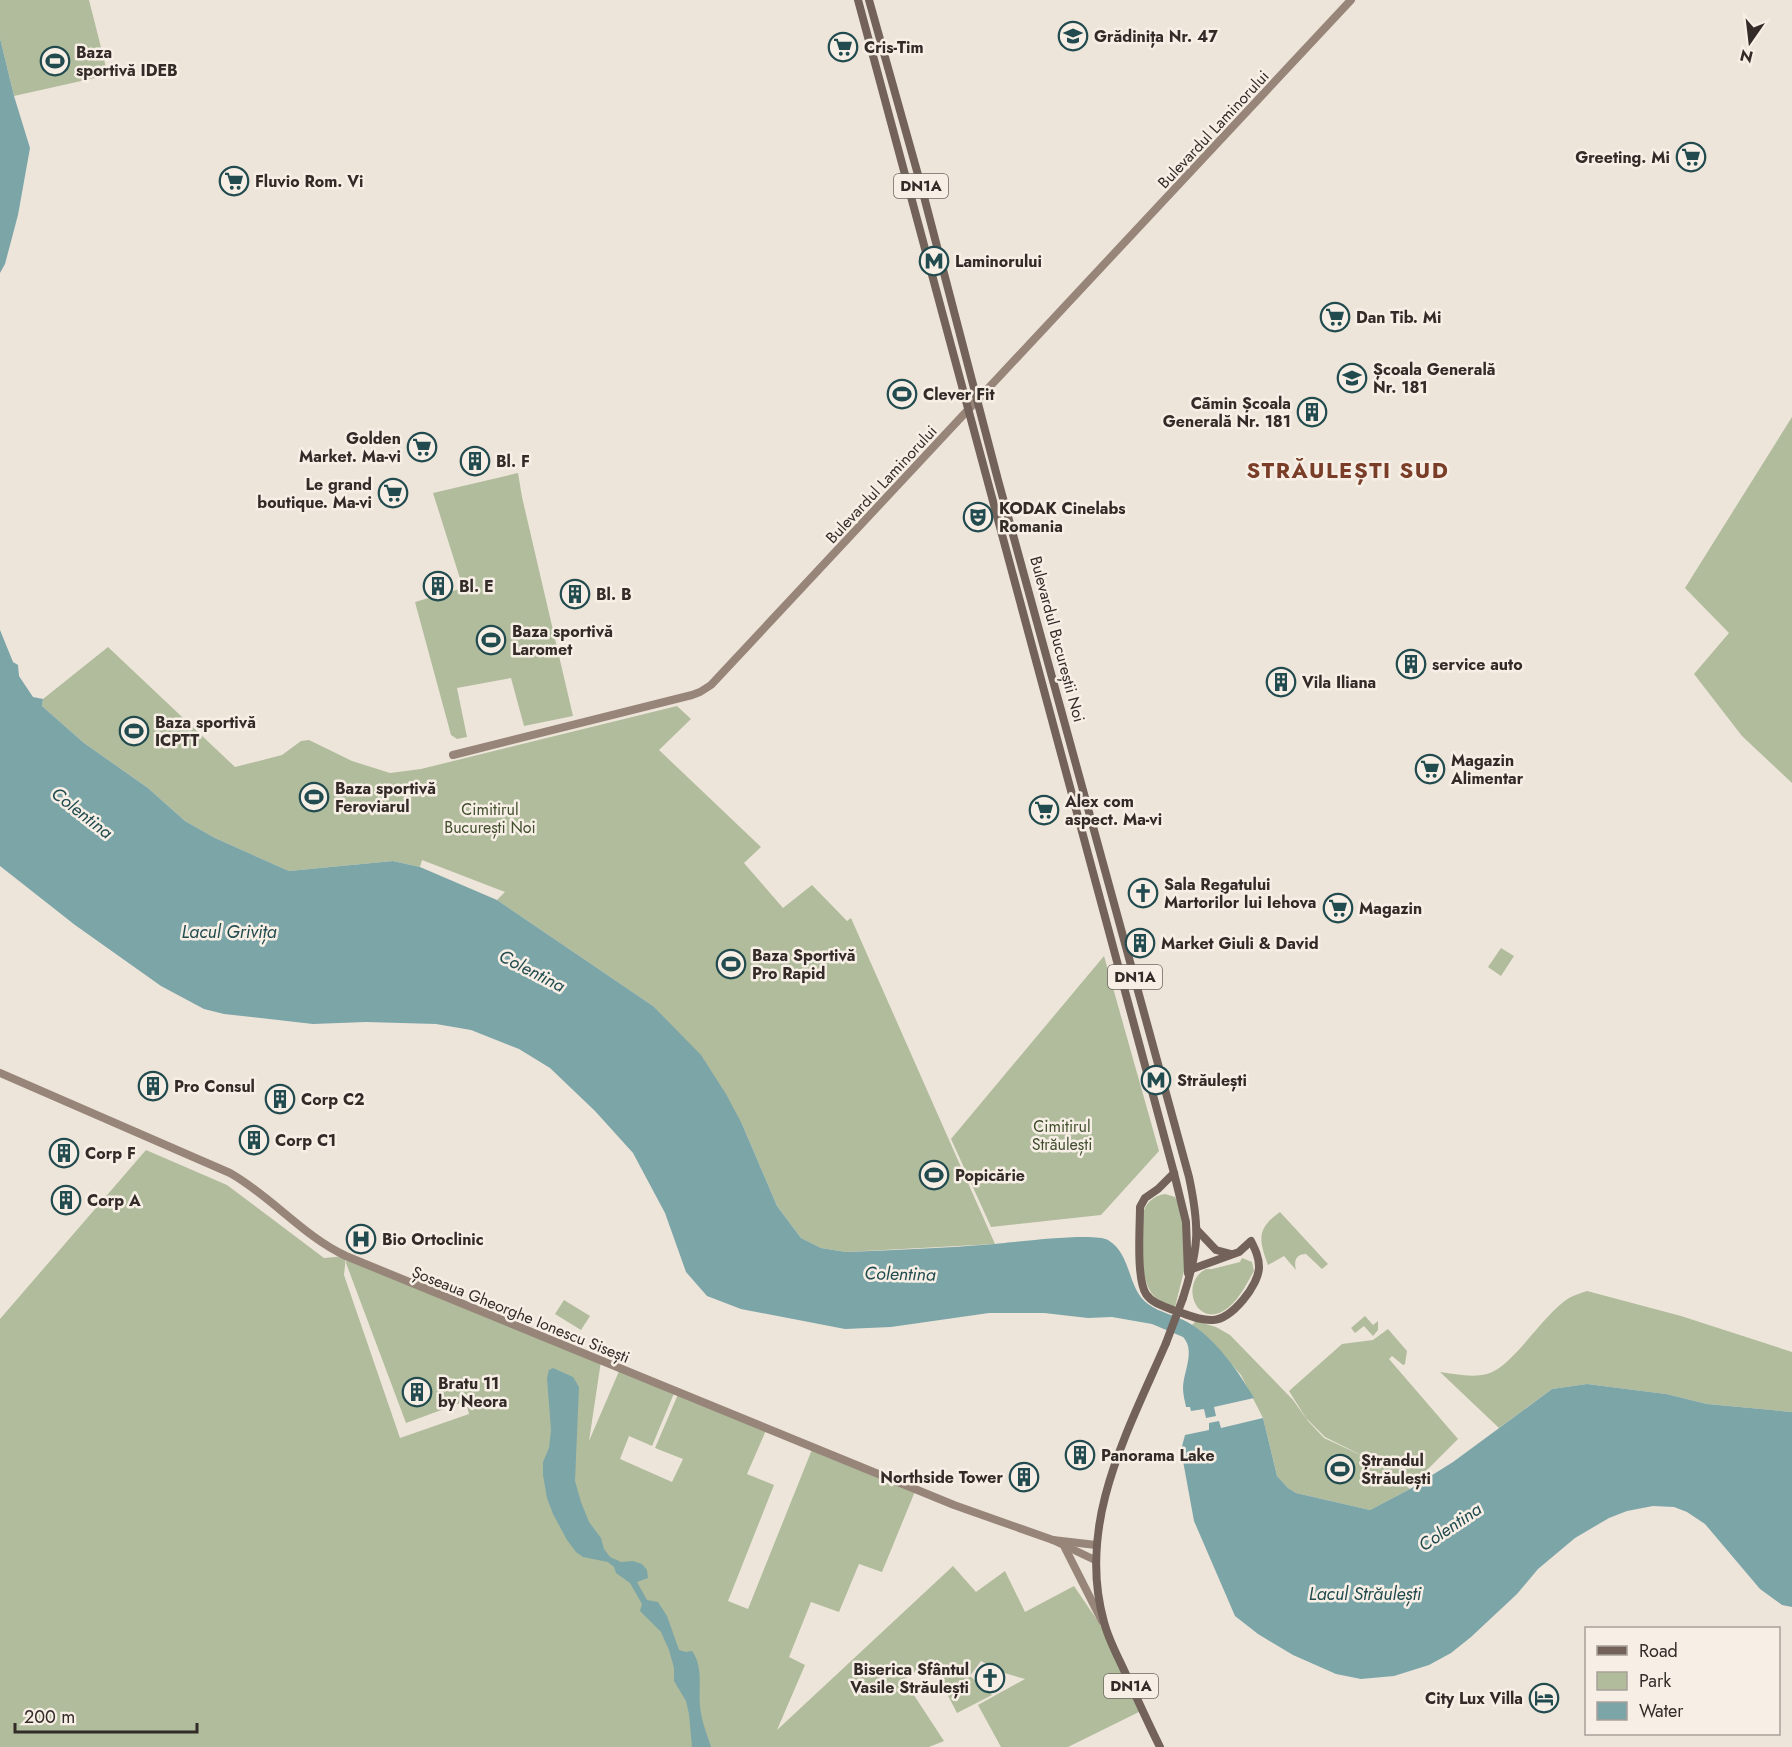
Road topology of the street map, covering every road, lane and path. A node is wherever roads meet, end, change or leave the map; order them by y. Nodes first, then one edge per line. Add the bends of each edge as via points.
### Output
1 (858, 0) edge
2 (868, 0) edge
3 (1351, 0) edge
4 (978, 400) junction
5 (968, 410) junction
6 (957, 422) junction
7 (972, 425) junction
8 (453, 755) dead end
9 (0, 1073) edge
10 (1174, 1173) junction
11 (1158, 1189) junction
12 (1179, 1194) junction
13 (1197, 1230) junction
14 (1234, 1254) junction
15 (1192, 1269) junction
16 (1186, 1288) junction
17 (1053, 1540) junction
18 (1096, 1545) junction
19 (1065, 1548) junction
20 (1095, 1560) junction
21 (1104, 1624) junction
22 (1160, 1747) edge

1 - 5 main road, Bulevardul Bucureștii Noi / DN1A
2 - 4 main road, Bulevardul Bucureștii Noi / DN1A
3 - 4 main road, Bulevardul Laminorului
4 - 5 main road, Bulevardul Laminorului
4 - 13 main road, Bulevardul Bucureștii Noi / DN1A via 1189,1177
5 - 6 main road, Bulevardul Laminorului
5 - 7 main road, Bulevardul Bucureștii Noi / DN1A
6 - 7 main road
6 - 8 main road, Bulevardul Laminorului via 711,685 700,692
7 - 10 main road, Bulevardul Bucureștii Noi / DN1A
9 - 17 main road, Șoseaua Gheorghe Ionescu Sisești via 230,1173 346,1256 954,1505
10 - 11 main road
10 - 12 main road, Bulevardul Bucureștii Noi / DN1A
11 - 12 main road
11 - 14 main road via 1140,1207 1141,1273 1143,1287 1151,1299 1198,1318 1225,1317 1237,1307 1258,1273 1251,1241
12 - 16 main road, Bulevardul Bucureștii Noi / DN1A via 1188,1234
13 - 14 main road via 1216,1250
13 - 15 main road, Bulevardul Bucureștii Noi / DN1A
14 - 15 main road
15 - 16 main road, Bulevardul Bucureștii Noi
16 - 18 main road, Bulevardul Bucureștii Noi / DN1A, bridge via 1107,1483
17 - 18 main road, Șoseaua Gheorghe Ionescu Sisești
17 - 19 main road, Șoseaua Gheorghe Ionescu Sisești
18 - 20 main road, DN1A
19 - 20 main road, Șoseaua Gheorghe Ionescu Sisești
19 - 21 main road
20 - 21 main road, DN1A
21 - 22 main road, DN1A

